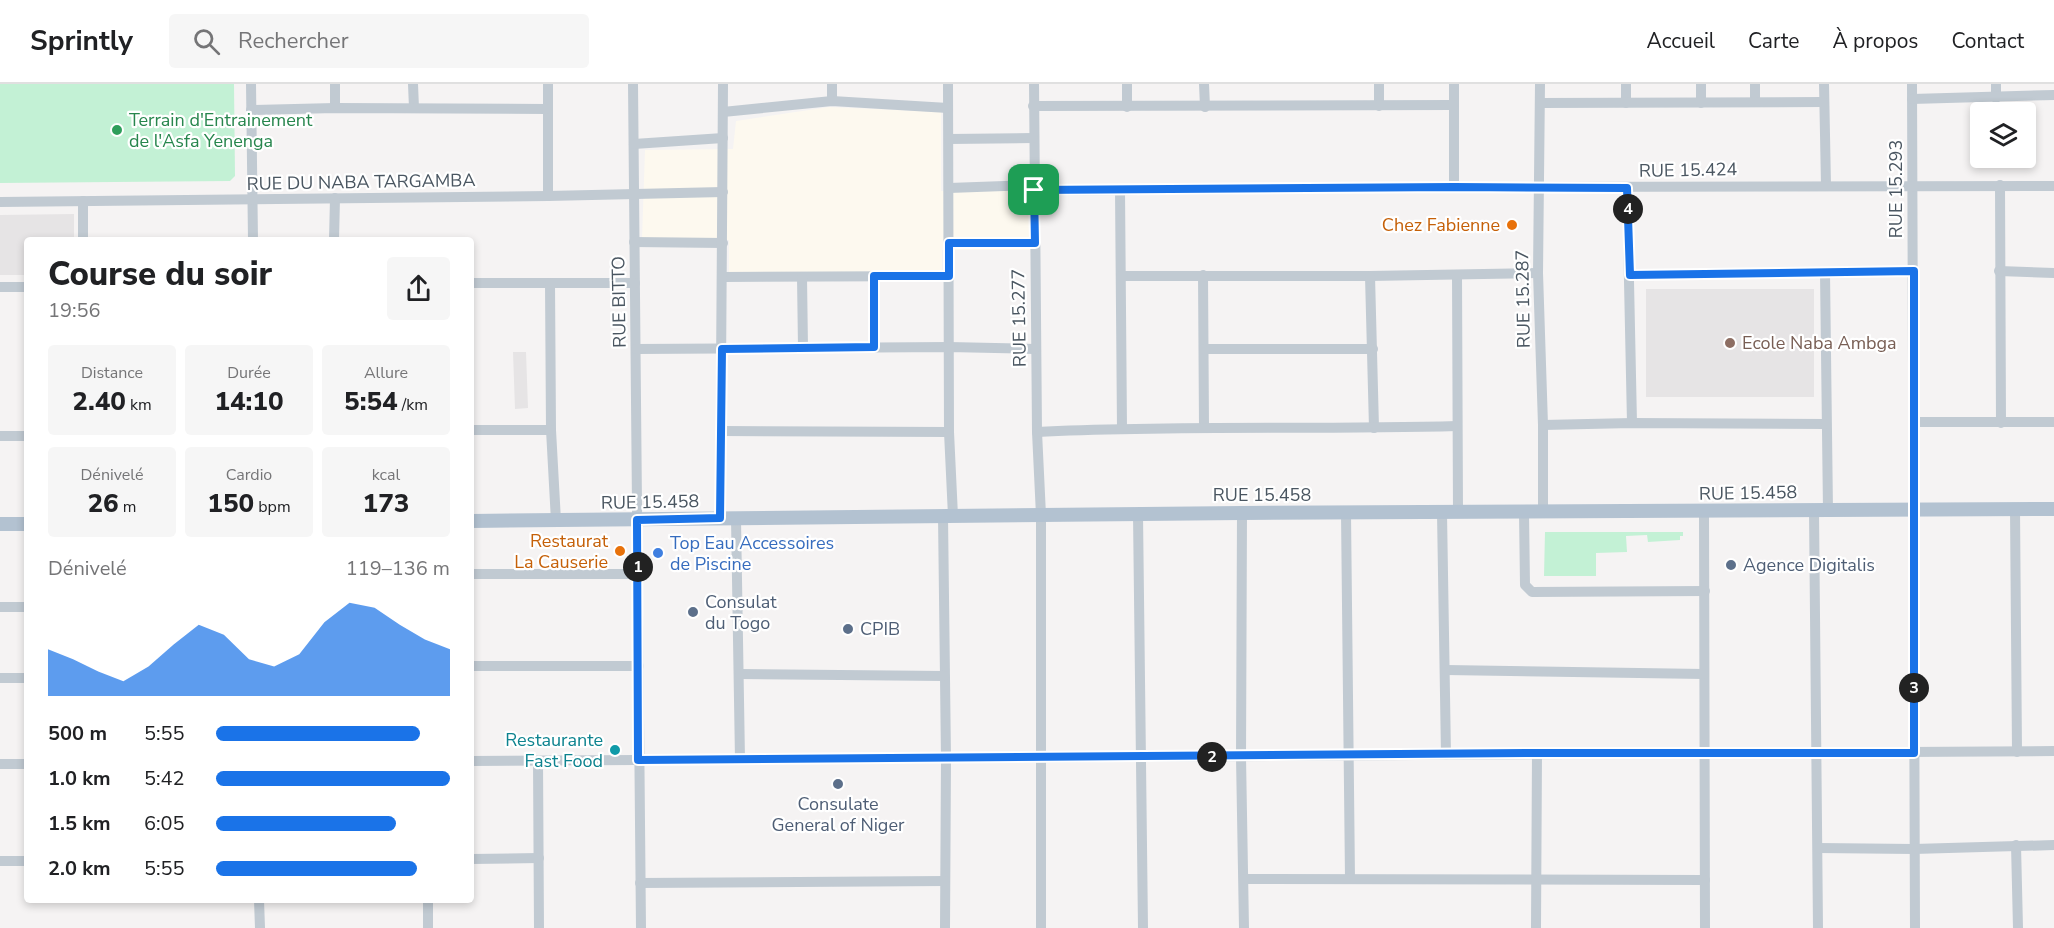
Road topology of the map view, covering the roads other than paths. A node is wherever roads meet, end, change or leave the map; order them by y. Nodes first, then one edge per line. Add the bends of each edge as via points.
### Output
1 (251, 84) edge
2 (334, 84) edge
3 (413, 84) edge
4 (548, 84) edge
5 (633, 84) edge
6 (723, 84) edge
7 (832, 84) edge
8 (948, 84) edge
9 (1034, 84) edge
10 (1127, 84) edge
11 (1204, 84) edge
12 (1379, 84) edge
13 (1454, 84) edge
14 (1540, 84) edge
15 (1626, 84) edge
16 (1701, 84) edge
17 (1755, 84) edge
18 (1824, 84) edge
19 (1912, 84) edge
20 (1996, 84) edge
21 (2054, 96) edge
22 (1996, 98) junction
23 (1912, 99) junction
24 (832, 101) junction
25 (1755, 102) junction
26 (1823, 102) junction
27 (1701, 103) junction
28 (1540, 104) junction
29 (1626, 104) junction
30 (1453, 105) junction
31 (1033, 106) junction
32 (1379, 106) junction
33 (1127, 107) junction
34 (1205, 107) junction
35 (334, 108) junction
36 (414, 108) junction
37 (948, 108) junction
38 (547, 109) junction
39 (251, 110) junction
40 (723, 112) junction
41 (723, 138) junction
42 (1033, 138) junction
43 (949, 139) junction
44 (634, 144) junction
45 (1826, 185) junction
46 (1912, 185) junction
47 (2000, 185) junction
48 (1538, 186) junction
49 (2054, 186) edge
50 (1454, 187) junction
51 (949, 188) junction
52 (1034, 188) junction
53 (1627, 188) junction
54 (1120, 190) junction
55 (723, 192) junction
56 (634, 193) junction
57 (548, 196) junction
58 (334, 198) junction
59 (253, 199) junction
60 (83, 201) junction
61 (0, 202) edge
62 (83, 237) edge
63 (253, 237) edge
64 (334, 237) edge
65 (634, 242) junction
66 (723, 243) junction
67 (949, 243) junction
68 (1035, 243) junction
69 (1914, 271) junction
70 (1999, 271) junction
71 (1538, 273) junction
72 (1825, 273) junction
73 (2054, 273) edge
74 (1203, 275) junction
75 (1457, 275) junction
76 (1630, 275) junction
77 (874, 276) junction
78 (949, 276) junction
79 (1121, 276) junction
80 (1370, 276) junction
81 (723, 277) junction
82 (802, 277) junction
83 (474, 283) edge
84 (550, 283) junction
85 (635, 283) junction
86 (0, 287) edge
87 (24, 287) edge
88 (874, 347) junction
89 (949, 347) junction
90 (803, 348) junction
91 (636, 349) junction
92 (722, 349) junction
93 (1035, 349) junction
94 (1204, 349) junction
95 (1373, 349) junction
96 (1914, 422) junction
97 (2054, 422) edge
98 (1632, 423) junction
99 (2001, 423) junction
100 (1826, 424) junction
101 (1543, 425) junction
102 (1457, 426) junction
103 (1204, 427) junction
104 (1122, 428) junction
105 (1374, 428) junction
106 (474, 430) edge
107 (551, 430) junction
108 (722, 431) junction
109 (949, 432) junction
110 (1036, 432) junction
111 (0, 436) edge
112 (24, 436) edge
113 (2014, 509) junction
114 (2054, 509) edge
115 (1915, 510) junction
116 (1821, 511) junction
117 (1704, 512) junction
118 (1242, 513) junction
119 (1346, 513) junction
120 (1442, 513) junction
121 (1458, 513) junction
122 (1524, 513) junction
123 (1543, 513) junction
124 (1138, 514) junction
125 (1041, 515) junction
126 (948, 516) junction
127 (720, 518) junction
128 (736, 519) junction
129 (637, 520) junction
130 (474, 521) edge
131 (556, 521) junction
132 (0, 524) edge
133 (24, 524) edge
134 (474, 573) edge
135 (638, 574) junction
136 (1705, 591) junction
137 (0, 607) edge
138 (24, 607) edge
139 (474, 666) edge
140 (639, 666) junction
141 (1446, 670) junction
142 (740, 674) junction
143 (1704, 674) junction
144 (944, 676) junction
145 (0, 678) edge
146 (24, 678) edge
147 (2054, 751) edge
148 (2017, 752) junction
149 (1537, 753) junction
150 (1706, 753) junction
151 (1816, 753) junction
152 (1914, 753) junction
153 (1446, 755) junction
154 (1349, 756) junction
155 (1241, 757) junction
156 (1041, 758) junction
157 (1143, 758) junction
158 (946, 759) junction
159 (638, 760) junction
160 (740, 760) junction
161 (474, 761) edge
162 (538, 761) junction
163 (0, 764) edge
164 (24, 764) edge
165 (2016, 845) junction
166 (2054, 845) edge
167 (1818, 848) junction
168 (1914, 849) junction
169 (539, 858) junction
170 (474, 859) edge
171 (0, 861) edge
172 (24, 861) edge
173 (1244, 879) junction
174 (1350, 879) junction
175 (1535, 879) junction
176 (1705, 880) junction
177 (945, 881) junction
178 (640, 883) junction
179 (260, 903) edge
180 (428, 903) edge
181 (260, 928) edge
182 (428, 928) edge
183 (539, 928) edge
184 (641, 928) edge
185 (945, 928) edge
186 (1041, 928) edge
187 (1143, 928) edge
188 (1244, 928) edge
189 (1536, 928) edge
190 (1705, 928) edge
191 (1818, 928) edge
192 (1915, 928) edge
193 (2018, 928) edge

1 - 39 street
2 - 35 street
3 - 36 street
4 - 38 street
5 - 44 street, RUE BITTO
6 - 40 street
7 - 24 street
8 - 37 street
9 - 31 street, RUE 15.277
10 - 33 street
11 - 34 street
12 - 32 street
13 - 30 street
14 - 28 street, RUE 15.287
15 - 29 street
16 - 27 street
17 - 25 street
18 - 26 street
19 - 23 street, RUE 15.293
20 - 22 street
21 - 22 street
22 - 23 street
23 - 46 street, RUE 15.293
24 - 37 street
24 - 40 street
25 - 26 street
25 - 27 street
26 - 45 street
27 - 29 street
28 - 29 street
28 - 48 street, RUE 15.287
30 - 32 street
30 - 50 street
31 - 33 street
31 - 42 street, RUE 15.277
32 - 34 street
33 - 34 street
35 - 36 street
35 - 39 street
36 - 38 street
37 - 43 street
38 - 57 street
39 - 59 street
40 - 41 street
41 - 44 street
41 - 55 street
42 - 43 street
42 - 52 street, RUE 15.277
43 - 51 street
44 - 56 street, RUE BITTO
45 - 46 street, RUE 15.424
45 - 53 street, RUE 15.424
46 - 47 street, RUE 15.424
46 - 69 street, RUE 15.293
47 - 49 street, RUE 15.424
47 - 70 street
48 - 50 street, RUE 15.424
48 - 53 street, RUE 15.424
48 - 71 street, RUE 15.287
50 - 54 street, RUE 15.424
51 - 52 street, RUE 15.424
51 - 67 street
52 - 54 street, RUE 15.424
52 - 68 street, RUE 15.277
53 - 76 street
54 - 79 street
55 - 56 street, RUE DU NABA TARGAMBA
55 - 66 street
56 - 57 street, RUE DU NABA TARGAMBA
56 - 65 street, RUE BITTO
57 - 58 street, RUE DU NABA TARGAMBA
58 - 59 street, RUE DU NABA TARGAMBA
58 - 64 street
59 - 60 street, RUE DU NABA TARGAMBA
59 - 63 street
60 - 61 street, RUE DU NABA TARGAMBA
60 - 62 street
65 - 66 street
65 - 85 street, RUE BITTO
66 - 81 street
67 - 68 street
67 - 78 street
68 - 93 street, RUE 15.277
69 - 72 street
69 - 96 street, RUE 15.293
70 - 73 street
70 - 99 street
71 - 75 street
71 - 101 street, RUE 15.287
72 - 76 street
72 - 100 street
74 - 79 street
74 - 80 street
74 - 94 street
75 - 80 street
75 - 102 street
76 - 98 street
77 - 78 street
77 - 82 street
77 - 88 street
78 - 89 street
79 - 104 street
80 - 95 street
81 - 82 street
81 - 92 street
82 - 90 street
83 - 84 street
84 - 85 street
84 - 107 street
85 - 91 street, RUE BITTO
86 - 87 street
88 - 89 street
88 - 90 street
89 - 93 street
89 - 109 street
90 - 92 street
91 - 92 street
91 - 129 street, RUE BITTO
92 - 108 street
93 - 110 street, RUE 15.277
94 - 95 street
94 - 103 street
95 - 105 street
96 - 99 street
96 - 115 street, RUE 15.293
97 - 99 street
98 - 100 street
98 - 101 street
100 - 116 street
101 - 123 street, RUE 15.287
102 - 105 street
102 - 121 street
103 - 104 street
103 - 105 street
104 - 110 street
106 - 107 street
107 - 131 street
108 - 109 street
108 - 127 street
109 - 126 street
110 - 125 street, RUE 15.277
111 - 112 street
113 - 114 main road, RUE 15.458
113 - 115 main road, RUE 15.458
113 - 148 street
115 - 116 main road, RUE 15.458
115 - 152 street, RUE 15.293
116 - 117 main road, RUE 15.458
116 - 151 street
117 - 123 main road, RUE 15.458
117 - 136 street
118 - 119 main road, RUE 15.458
118 - 124 main road, RUE 15.458
118 - 155 street
119 - 120 main road, RUE 15.458
119 - 154 street
120 - 121 main road, RUE 15.458
120 - 141 street
121 - 122 main road, RUE 15.458
122 - 123 main road, RUE 15.458
122 - 136 street via 1525,585 1532,592
124 - 125 main road, RUE 15.458
124 - 157 street
125 - 126 main road, RUE 15.458
125 - 156 street, RUE 15.277
126 - 128 main road, RUE 15.458
126 - 144 street
127 - 128 main road, RUE 15.458
127 - 129 main road, RUE 15.458
128 - 142 street
129 - 131 main road, RUE 15.458
129 - 135 street, RUE BITTO
130 - 131 main road, RUE 15.458
132 - 133 main road
134 - 135 street
135 - 140 street, RUE BITTO
136 - 143 street
137 - 138 street
139 - 140 street
140 - 159 street, RUE BITTO
141 - 143 street
141 - 153 street
142 - 144 street
142 - 160 street
143 - 150 street
144 - 158 street
145 - 146 street
147 - 148 street
148 - 152 street
149 - 150 street
149 - 153 street
149 - 175 street
150 - 151 street
150 - 176 street
151 - 152 street
151 - 167 street
152 - 168 street, RUE 15.293
153 - 154 street
154 - 155 street
154 - 174 street
155 - 157 street
155 - 173 street
156 - 157 street
156 - 158 street
156 - 186 street, RUE 15.277
157 - 187 street
158 - 160 street
158 - 177 street
159 - 160 street
159 - 162 street
159 - 178 street, RUE BITTO
161 - 162 street
162 - 169 street
163 - 164 street
165 - 166 street
165 - 168 street
165 - 193 street
167 - 168 street
167 - 191 street
168 - 192 street, RUE 15.293
169 - 170 street
169 - 183 street
171 - 172 street
173 - 174 street
173 - 188 street
174 - 175 street
175 - 176 street
175 - 189 street
176 - 190 street
177 - 178 street
177 - 185 street
178 - 184 street, RUE BITTO
179 - 181 street
180 - 182 street

